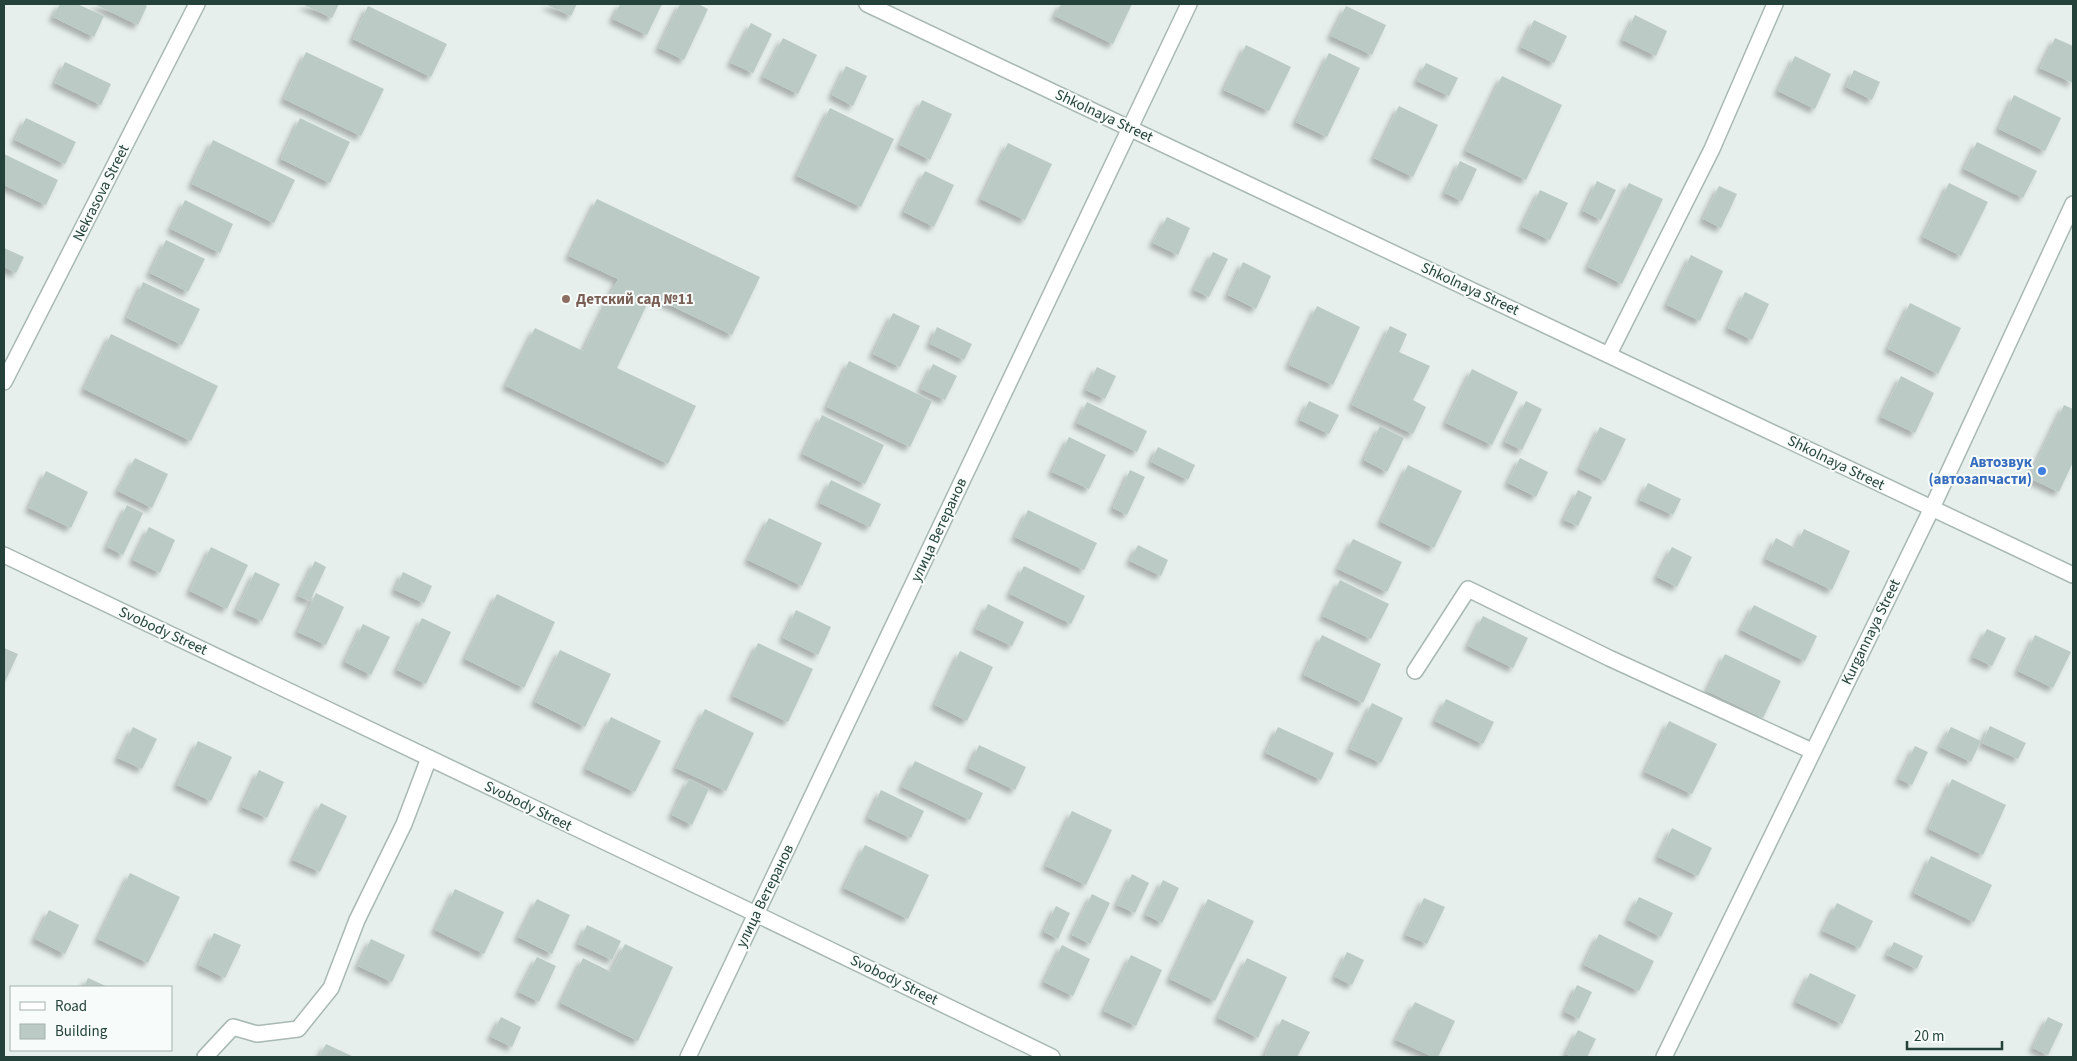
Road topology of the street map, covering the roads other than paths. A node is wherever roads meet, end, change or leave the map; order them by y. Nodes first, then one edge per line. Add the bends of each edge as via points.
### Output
1 (197, 4) edge
2 (867, 4) edge
3 (1189, 4) edge
4 (1775, 4) edge
5 (1130, 128) junction
6 (2073, 204) edge
7 (1609, 354) junction
8 (4, 382) edge
9 (1932, 508) junction
10 (4, 555) edge
11 (2073, 575) edge
12 (1415, 671) dead end
13 (1812, 751) junction
14 (429, 758) junction
15 (756, 914) junction
16 (205, 1057) edge
17 (688, 1057) edge
18 (1052, 1057) edge
19 (1664, 1057) edge

1 - 8 street, Nekrasova Street
2 - 5 street, Shkolnaya Street
3 - 5 street, улица Ветеранов
4 - 7 street via 1712,149
5 - 7 street, Shkolnaya Street
5 - 15 street, улица Ветеранов
6 - 9 street, Kurgannaya Street
7 - 9 street, Shkolnaya Street
9 - 11 street, Shkolnaya Street
9 - 13 street, Kurgannaya Street
10 - 14 street, Svobody Street
12 - 13 street via 1468,589
13 - 19 street, Kurgannaya Street
14 - 15 street, Svobody Street
14 - 16 street via 404,824 357,920 331,988 298,1030 257,1034 233,1027
15 - 17 street, улица Ветеранов
15 - 18 street, Svobody Street

